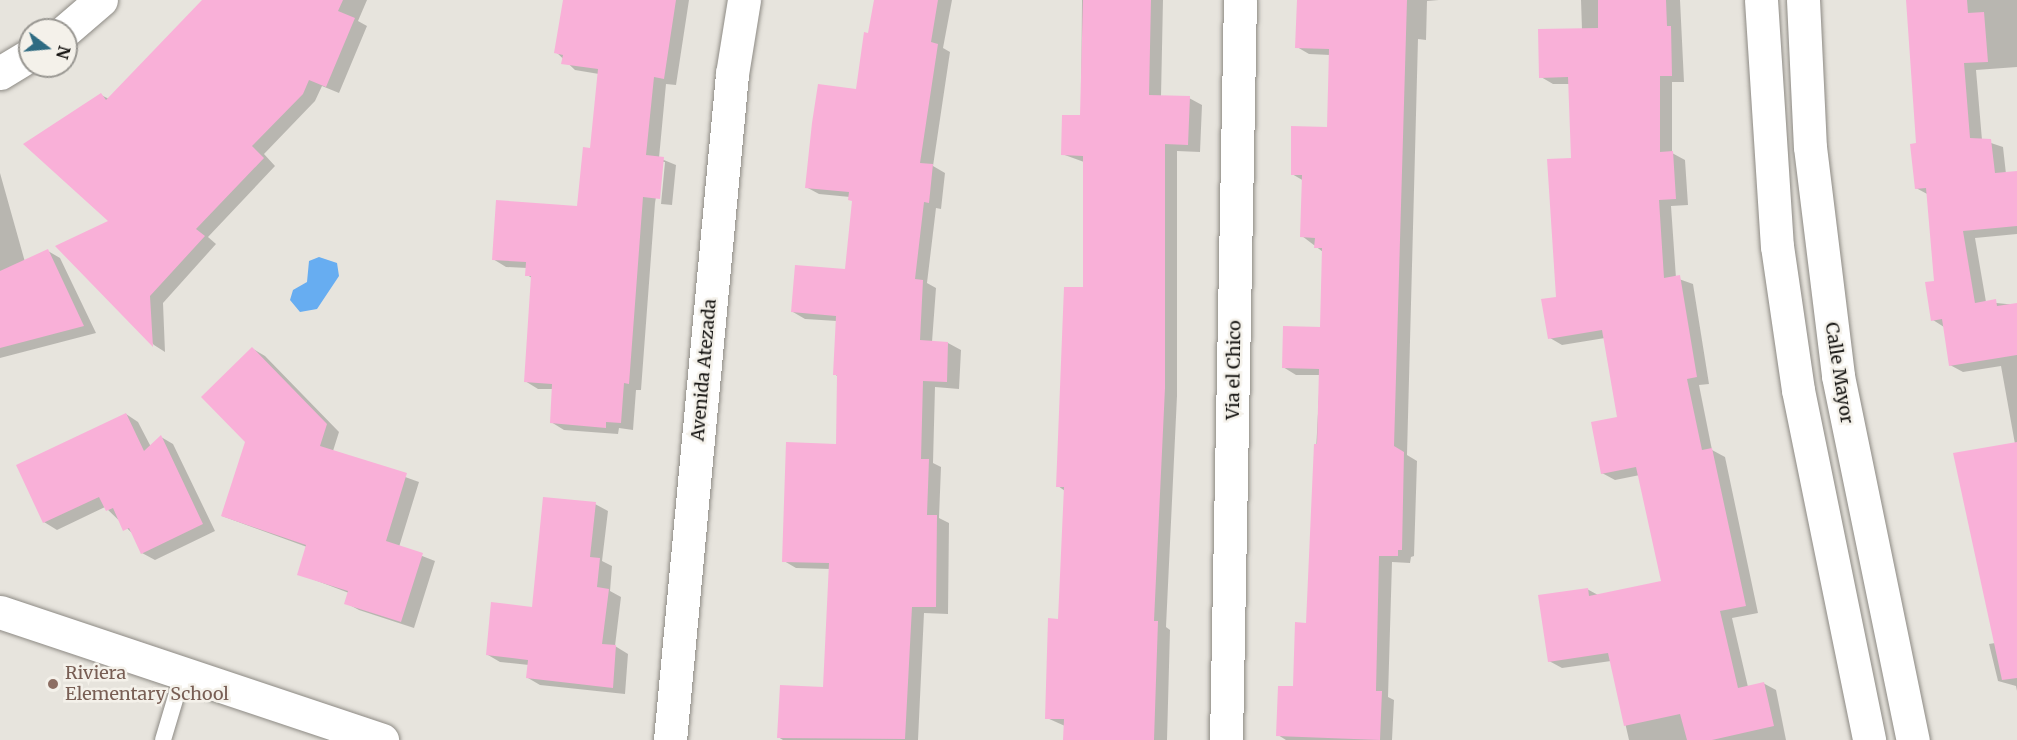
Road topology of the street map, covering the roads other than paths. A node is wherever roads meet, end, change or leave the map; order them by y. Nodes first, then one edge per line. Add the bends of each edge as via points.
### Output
1 (101, 0) edge
2 (744, 0) edge
3 (1240, 0) edge
4 (1761, 0) edge
5 (1803, 0) edge
6 (78, 20) edge
7 (18, 63) edge
8 (0, 74) edge
9 (0, 612) edge
10 (183, 673) junction
11 (338, 733) edge
12 (163, 740) edge
13 (382, 740) edge
14 (670, 740) edge
15 (1226, 740) edge
16 (1869, 740) edge
17 (1913, 740) edge

1 - 6 street
2 - 14 street, Avenida Atezada via 732,74
3 - 15 street, Via el Chico
4 - 16 street via 1777,246 1798,390
5 - 17 street, Calle Mayor via 1810,147 1838,376
7 - 8 street
9 - 10 street
10 - 11 street
10 - 12 lane
11 - 13 street

